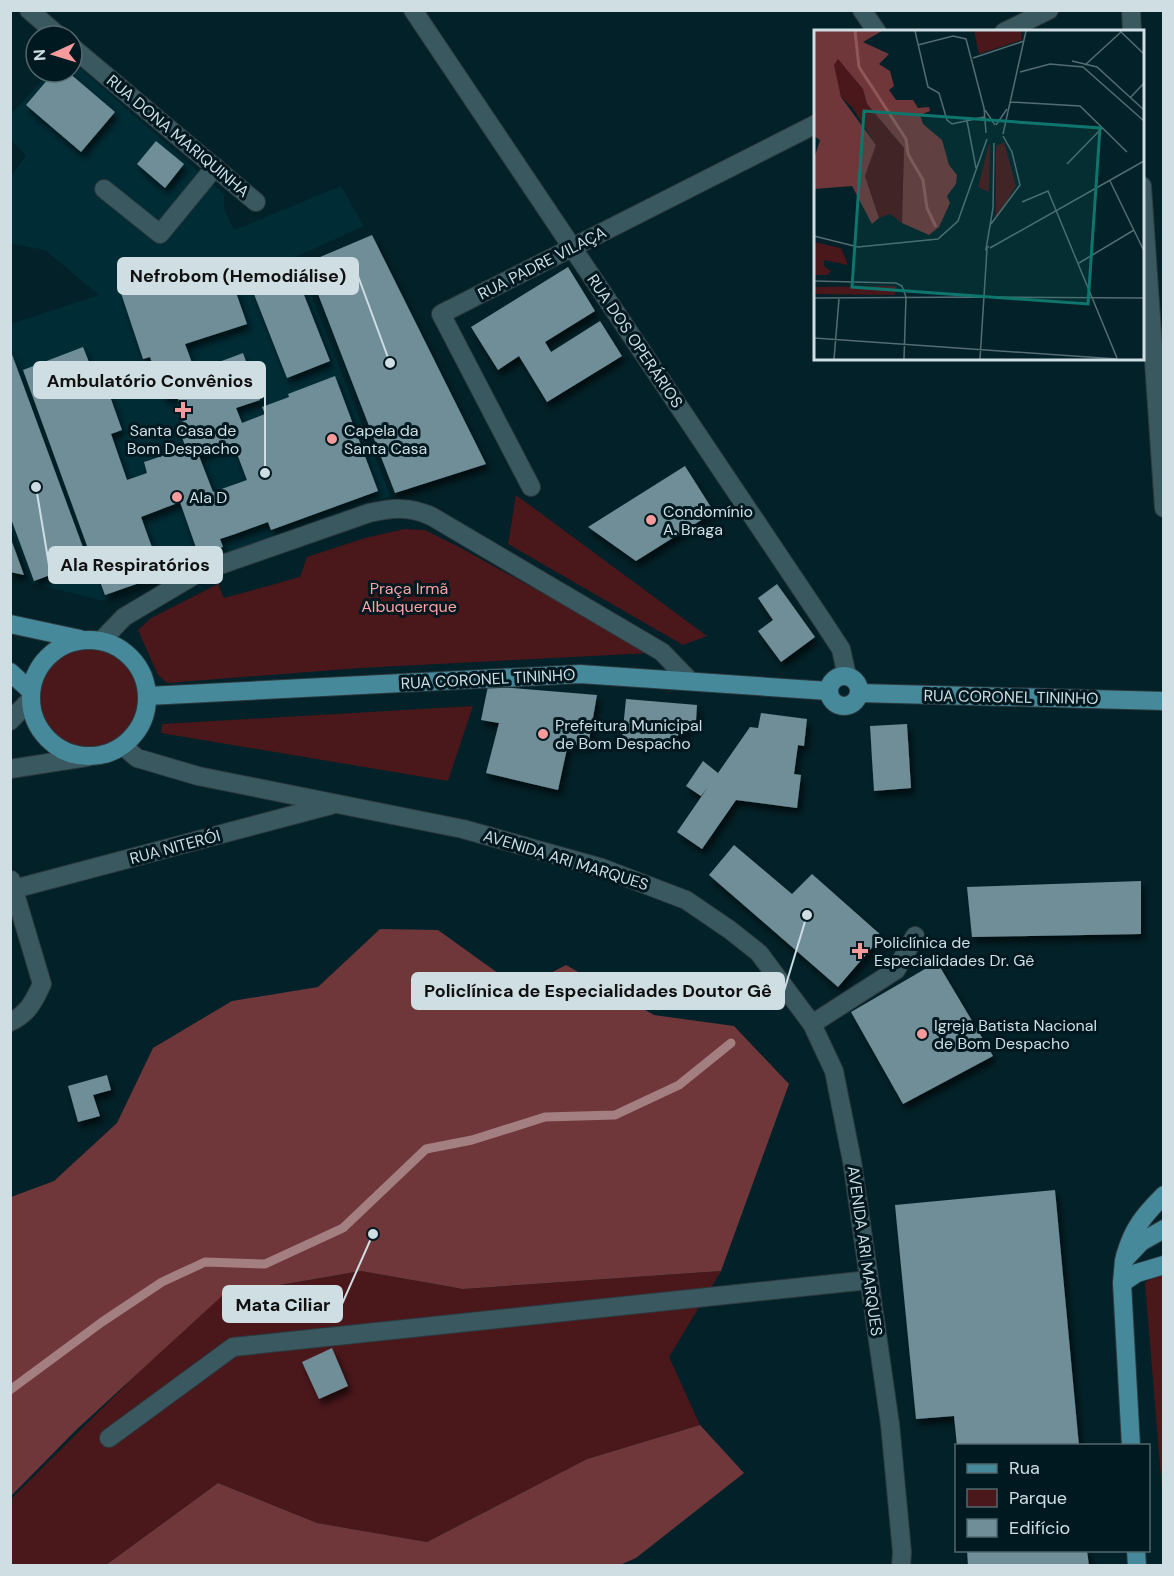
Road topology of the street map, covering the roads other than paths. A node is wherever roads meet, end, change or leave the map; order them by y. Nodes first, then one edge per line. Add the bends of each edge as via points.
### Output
1 (29, 10) edge
2 (413, 10) edge
3 (862, 10) edge
4 (1049, 10) edge
5 (1131, 10) edge
6 (45, 24) edge
7 (876, 30) edge
8 (1008, 30) edge
9 (1132, 30) edge
10 (84, 57) edge
11 (814, 125) edge
12 (215, 167) junction
13 (104, 189) dead end
14 (1144, 201) edge
15 (256, 202) dead end
16 (573, 248) junction
17 (531, 487) dead end
18 (1164, 508) edge
19 (10, 624) edge
20 (82, 639) junction
21 (102, 640) junction
22 (10, 672) edge
23 (847, 676) junction
24 (690, 681) junction
25 (829, 691) junction
26 (859, 693) junction
27 (31, 695) junction
28 (147, 696) junction
29 (1164, 701) edge
30 (10, 721) edge
31 (123, 746) junction
32 (87, 757) junction
33 (10, 769) edge
34 (336, 804) junction
35 (12, 884) edge
36 (915, 936) dead end
37 (10, 1022) edge
38 (812, 1024) junction
39 (1164, 1195) edge
40 (1164, 1228) edge
41 (1124, 1260) junction
42 (1164, 1265) edge
43 (869, 1280) junction
44 (1122, 1283) junction
45 (109, 1438) dead end
46 (1131, 1444) edge
47 (901, 1566) edge

1 - 6 street
2 - 16 street, RUA DOS OPERÁRIOS
3 - 7 street
4 - 8 street
5 - 9 street
10 - 12 street, RUA DONA MARIQUINHA
11 - 16 street, RUA PADRE VILAÇA
12 - 13 street via 160,234
12 - 15 street, RUA DONA MARIQUINHA
14 - 18 street
16 - 17 street, RUA PADRE VILAÇA via 441,314
16 - 23 street, RUA DOS OPERÁRIOS via 841,649
19 - 20 main road
20 - 21 main road
20 - 27 main road via 63,645 48,656 36,672
21 - 24 street via 124,617 200,572 369,513 415,509 662,652
21 - 28 main road via 134,660 144,677
22 - 27 main road
23 - 25 main road via 835,679
23 - 26 main road via 857,684
24 - 25 main road, RUA CORONEL TININHO
24 - 28 main road, RUA CORONEL TININHO via 580,674
25 - 26 main road via 831,699 845,707
26 - 29 main road, RUA CORONEL TININHO
27 - 30 street
27 - 32 main road via 39,728 51,743 68,753
28 - 31 main road via 145,715 137,733
31 - 32 main road via 106,755
31 - 34 street, AVENIDA ARI MARQUES via 137,758 198,776
32 - 33 street
34 - 35 street, RUA NITERÓI
34 - 38 street, AVENIDA ARI MARQUES via 463,829 602,868 686,900 759,953
35 - 37 street via 42,984 32,1006
36 - 38 street via 896,970
38 - 43 street, AVENIDA ARI MARQUES via 834,1071
39 - 41 main road via 1132,1233
40 - 41 main road via 1141,1242
41 - 44 main road
42 - 44 main road via 1137,1272
43 - 45 street via 233,1347
43 - 47 street, AVENIDA ARI MARQUES via 890,1424
44 - 46 main road

